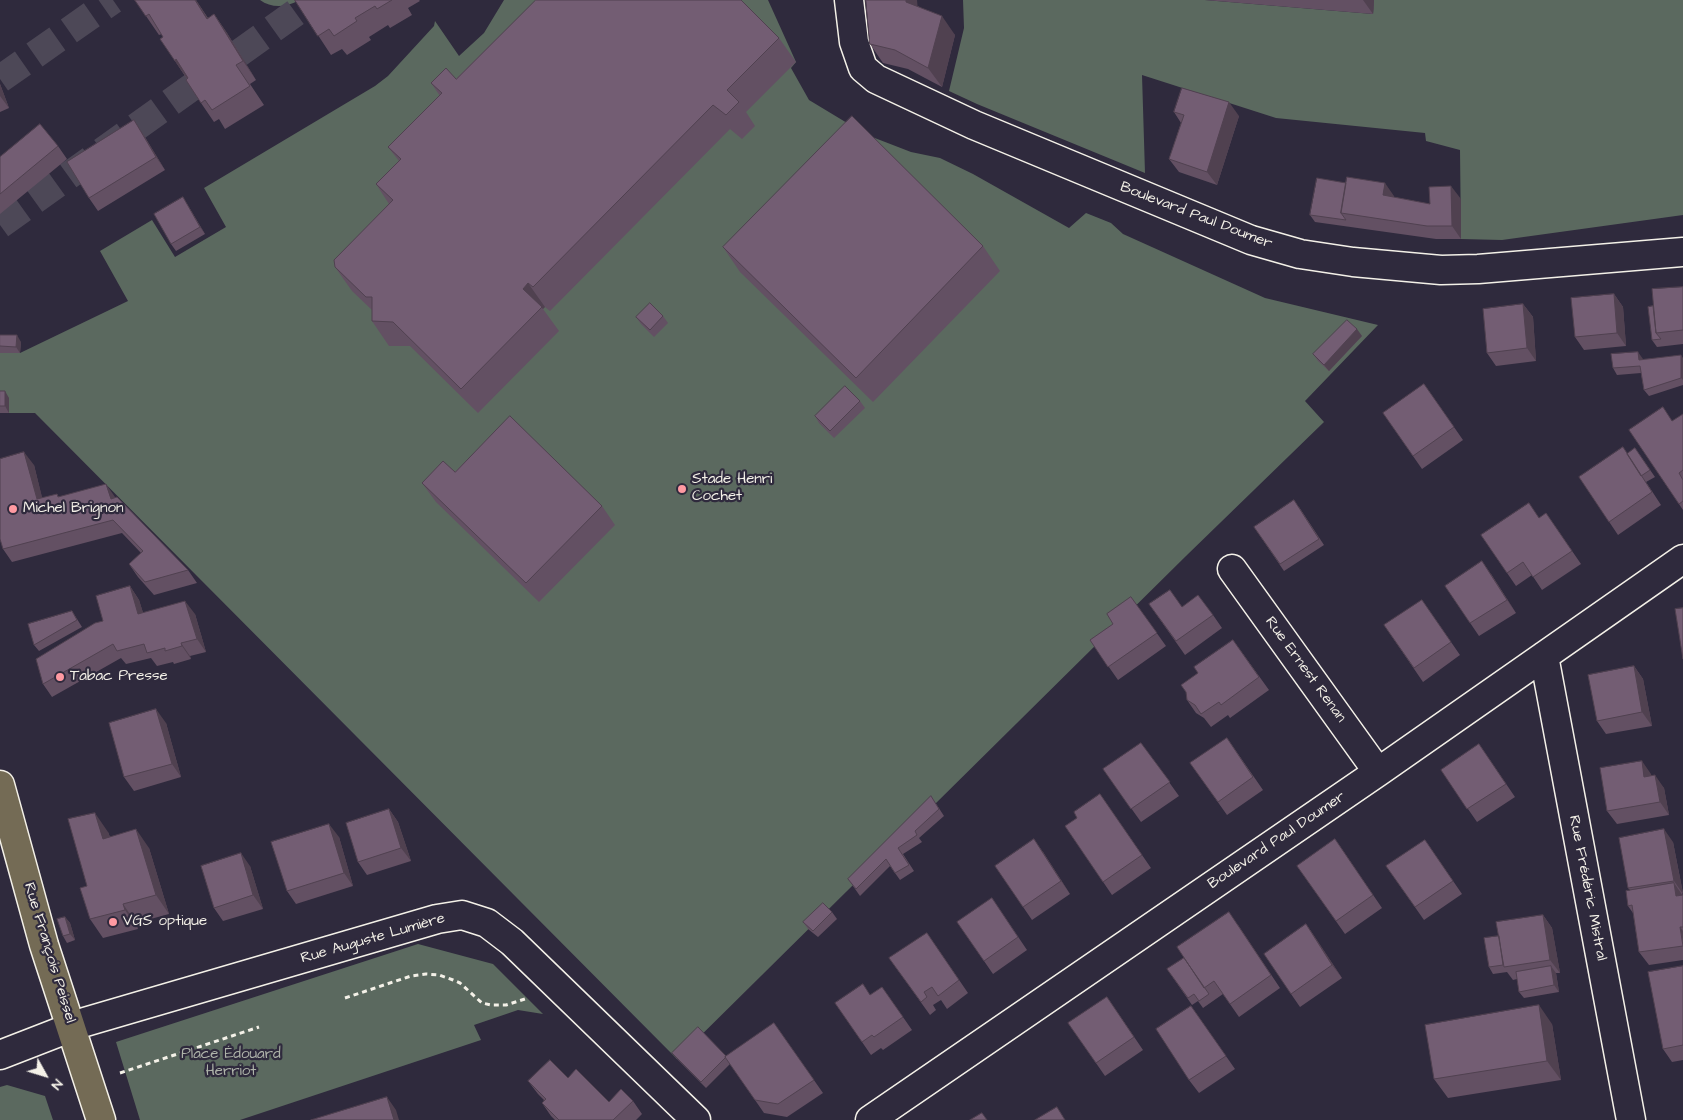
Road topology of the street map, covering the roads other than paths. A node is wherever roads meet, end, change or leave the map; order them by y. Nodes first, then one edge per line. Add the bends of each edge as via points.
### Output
1 (849, 0) edge
2 (1683, 252) edge
3 (1683, 559) edge
4 (1232, 569) dead end
5 (1544, 656) junction
6 (1378, 772) junction
7 (0, 784) edge
8 (71, 1026) junction
9 (0, 1055) edge
10 (102, 1120) edge
11 (696, 1120) edge
12 (870, 1120) edge
13 (1631, 1120) edge

1 - 2 street, Boulevard Paul Doumer via 854,42 863,68 876,79 974,125 1250,240 1300,254 1441,270
3 - 5 street, Boulevard Paul Doumer
4 - 6 street, Rue Ernest Renan
5 - 6 street, Boulevard Paul Doumer
5 - 13 street, Rue Frédéric Mistral
6 - 12 street, Boulevard Paul Doumer
7 - 8 main road, Rue François Peissel via 44,945
8 - 9 street, Rue Auguste Lumière
8 - 10 main road, Rue François Peissel
8 - 11 street, Rue Auguste Lumière via 437,919 462,915 487,923 512,942

